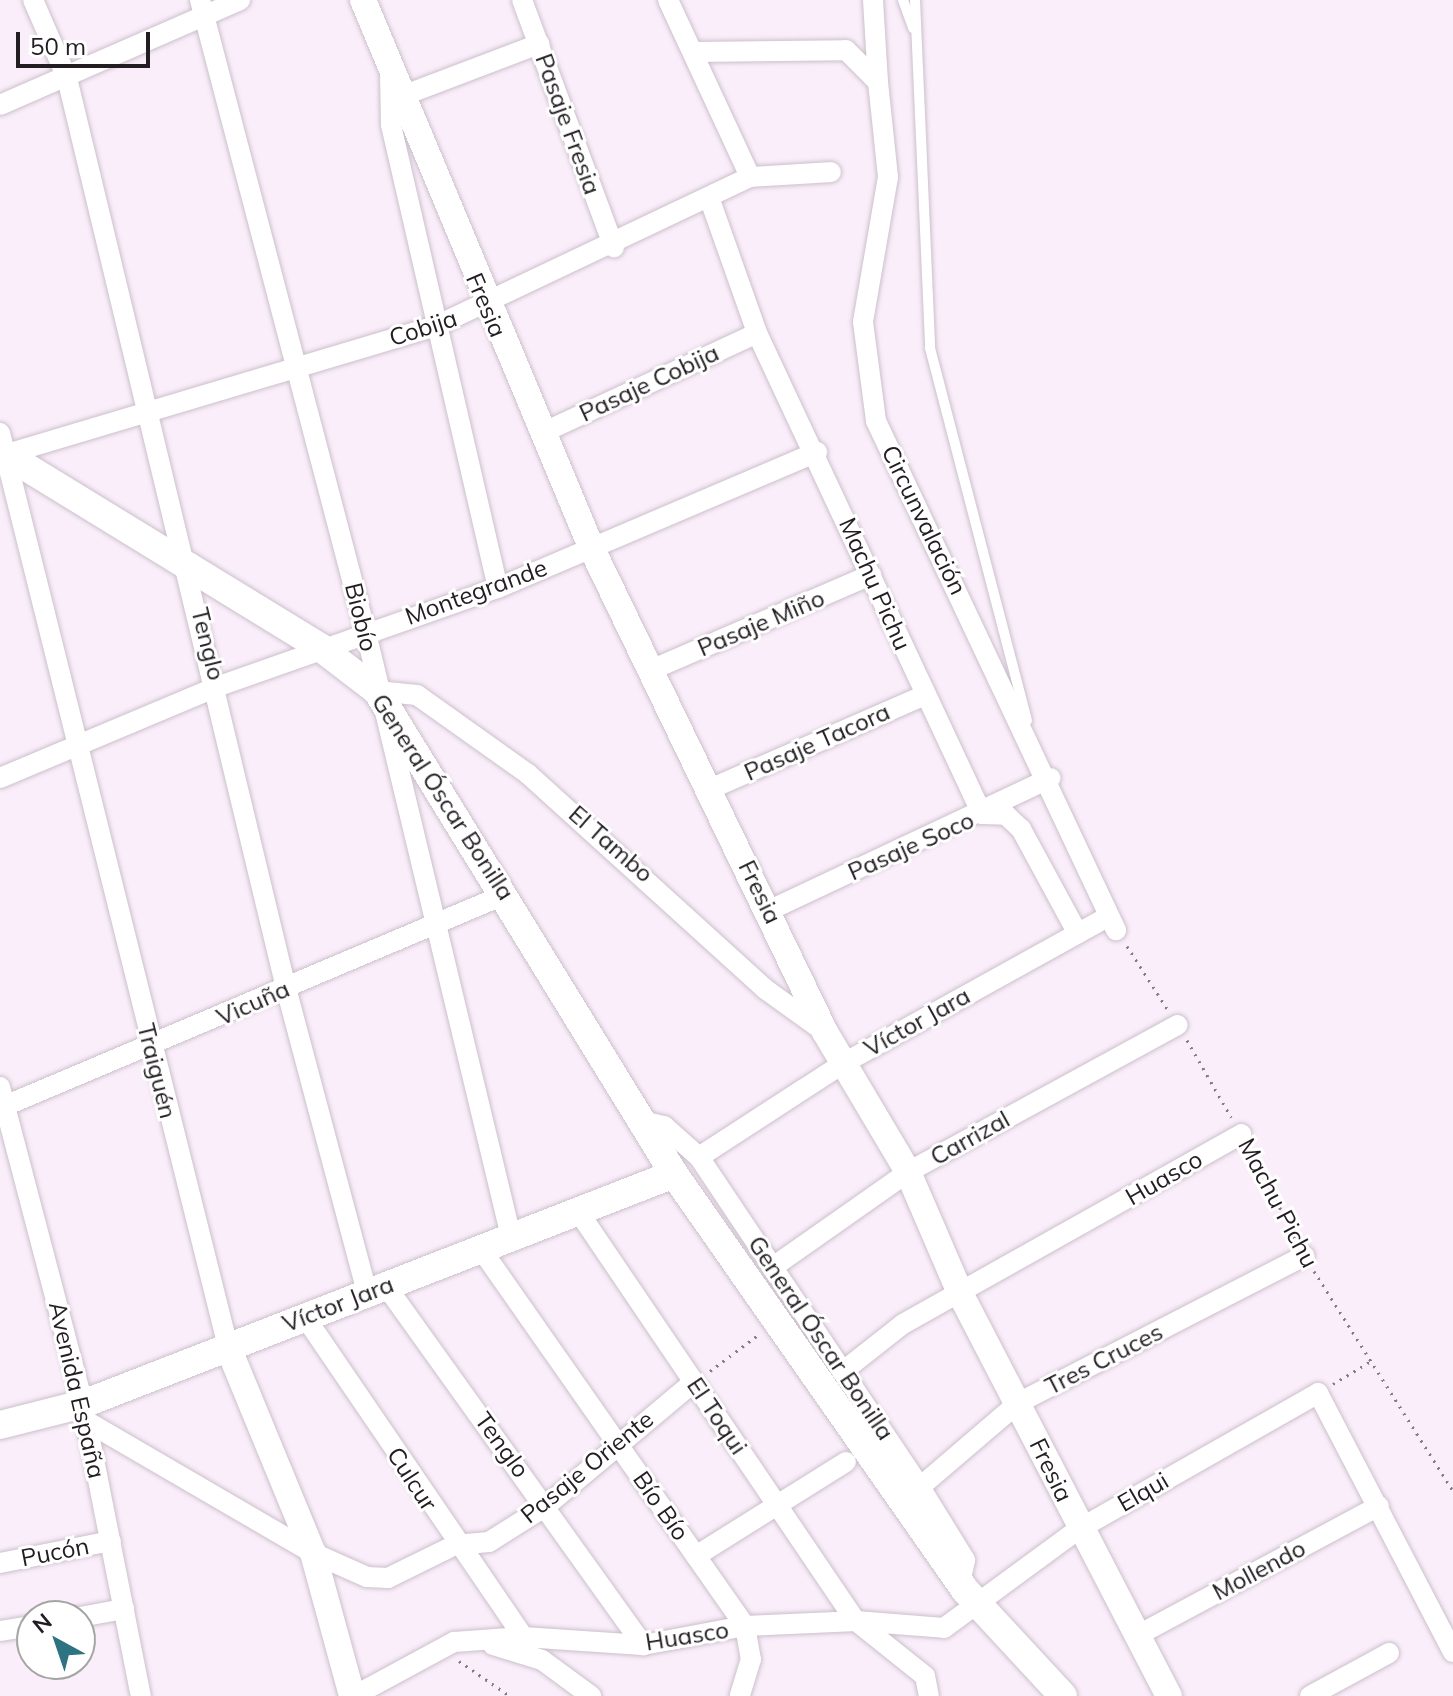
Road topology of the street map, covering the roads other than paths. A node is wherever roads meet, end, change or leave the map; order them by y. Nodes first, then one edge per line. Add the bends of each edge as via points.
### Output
1 (33, 0) edge
2 (240, 0) edge
3 (363, 0) edge
4 (522, 0) edge
5 (668, 0) edge
6 (873, 0) edge
7 (903, 0) edge
8 (915, 0) edge
9 (203, 7) edge
10 (917, 42) junction
11 (539, 44) junction
12 (693, 52) junction
13 (390, 69) junction
14 (67, 78) junction
15 (878, 82) junction
16 (402, 96) junction
17 (0, 105) edge
18 (831, 172) dead end
19 (750, 177) junction
20 (710, 200) junction
21 (614, 247) junction
22 (485, 307) junction
23 (436, 326) junction
24 (757, 333) junction
25 (295, 365) junction
26 (147, 407) junction
27 (542, 433) junction
28 (1, 448) edge
29 (817, 452) junction
30 (592, 549) junction
31 (189, 572) junction
32 (871, 575) junction
33 (498, 588) junction
34 (365, 631) junction
35 (321, 648) junction
36 (651, 670) junction
37 (219, 686) junction
38 (377, 691) junction
39 (925, 695) junction
40 (1032, 739) junction
41 (77, 750) junction
42 (0, 778) edge
43 (1051, 778) junction
44 (710, 789) junction
45 (982, 814) junction
46 (506, 894) junction
47 (770, 910) junction
48 (432, 925) junction
49 (1108, 926) joint
50 (1078, 934) junction
51 (286, 988) junction
52 (1178, 1025) road end
53 (825, 1032) junction
54 (151, 1048) junction
55 (844, 1063) junction
56 (2, 1101) edge
57 (642, 1121) junction
58 (1241, 1134) road end
59 (699, 1157) junction
60 (908, 1172) junction
61 (674, 1174) junction
62 (578, 1211) junction
63 (511, 1237) junction
64 (481, 1249) junction
65 (1304, 1256) road end
66 (773, 1267) junction
67 (377, 1289) junction
68 (961, 1295) junction
69 (305, 1317) junction
70 (228, 1347) junction
71 (842, 1372) junction
72 (694, 1382) junction
73 (1018, 1403) junction
74 (85, 1412) junction
75 (0, 1425) edge
76 (615, 1441) junction
77 (846, 1462) dead end
78 (920, 1487) junction
79 (546, 1506) junction
80 (1379, 1506) junction
81 (779, 1508) junction
82 (1079, 1529) junction
83 (111, 1541) junction
84 (455, 1545) junction
85 (313, 1553) junction
86 (696, 1556) junction
87 (0, 1563) edge
88 (960, 1583) junction
89 (980, 1608) junction
90 (124, 1609) junction
91 (96, 1614) edge
92 (856, 1621) junction
93 (745, 1626) junction
94 (1140, 1634) junction
95 (523, 1637) junction
96 (486, 1643) junction
97 (643, 1645) junction
98 (1453, 1652) edge
99 (1389, 1653) dead end
100 (141, 1696) edge
101 (353, 1696) edge
102 (591, 1696) edge
103 (740, 1696) edge
104 (929, 1696) edge
105 (1063, 1696) edge
106 (1169, 1696) edge
107 (1310, 1696) edge

1 - 14 street, Tenglo
2 - 9 street
3 - 13 street, Fresia
4 - 11 street, Pasaje Fresia
5 - 12 street
6 - 15 street, Circunvalación
7 - 10 lane
8 - 10 lane
9 - 14 street
9 - 25 street, Biobío
10 - 40 lane via 930,348
11 - 16 street
11 - 21 street, Pasaje Fresia
12 - 15 street via 846,50
12 - 19 street
13 - 16 street, Fresia
13 - 23 street, Fresia via 391,125
14 - 17 street
14 - 26 street, Tenglo
15 - 40 street, Circunvalación via 888,177 863,322 864,373 876,421
16 - 22 street, Fresia
18 - 19 street, Cobija
19 - 20 street, Cobija
20 - 21 street, Cobija
20 - 24 street, Machu Pichu
21 - 22 street, Cobija
22 - 23 street, Cobija
22 - 27 street, Fresia
23 - 25 street, Cobija
23 - 33 street, Fresia
24 - 27 street, Pasaje Cobija
24 - 29 street, Machu Pichu
25 - 26 street, Cobija
25 - 34 street, Biobío
26 - 28 street, Cobija
26 - 31 street, Tenglo
27 - 30 street, Fresia
28 - 31 main road, General Óscar Bonilla
28 - 41 street, Traiguén
29 - 30 street, Montegrande
29 - 32 street, Machu Pichu
30 - 33 street, Montegrande
30 - 36 street, Fresia
31 - 35 main road, General Óscar Bonilla
31 - 37 street, Tenglo
32 - 36 street, Pasaje Miño
32 - 39 street, Machu Pichu
33 - 34 street, Montegrande
34 - 35 street, Montegrande
34 - 38 street, Biobío
35 - 37 street, Montegrande
35 - 38 main road, General Óscar Bonilla
36 - 44 street, Fresia
37 - 41 street, Montegrande
37 - 51 street, Tenglo
38 - 46 main road, General Óscar Bonilla
38 - 48 street, Biobío
38 - 53 street, El Tambo via 417,695 528,774 765,989
39 - 44 street, Pasaje Tacora
39 - 45 street, Machu Pichu
40 - 43 street, Circunvalación
41 - 42 street, Montegrande
41 - 54 street, Traiguén
43 - 45 street, Pasaje Soco
43 - 49 street, Circunvalación
44 - 47 street, Fresia
45 - 47 street, Pasaje Soco
45 - 50 street via 1006,815 1021,829
46 - 48 street, Vicuña
46 - 57 main road, General Óscar Bonilla
47 - 53 street, Fresia
48 - 51 street, Vicuña
48 - 63 street, Biobío
49 - 50 street, Víctor Jara
50 - 55 street, Víctor Jara
51 - 54 street, Vicuña
51 - 67 street, Tenglo
52 - 60 street, Carrizal
53 - 55 street, Fresia
54 - 56 street, Vicuña
54 - 70 street, Traiguén
55 - 59 street, Víctor Jara
55 - 60 street, Fresia
56 - 74 street, Avenida España
57 - 59 street, General Óscar Bonilla via 664,1126
57 - 61 main road, General Óscar Bonilla
58 - 68 street, Huasco
59 - 66 street, General Óscar Bonilla
60 - 66 street, Carrizal
60 - 68 street, Fresia
61 - 62 main road, Víctor Jara
61 - 88 main road, General Óscar Bonilla
62 - 63 main road, Víctor Jara
62 - 72 street, El Toqui
63 - 64 main road, Víctor Jara
64 - 67 main road, Víctor Jara
64 - 76 street, Bío Bío
65 - 73 street, Tres Cruces
66 - 71 street, General Óscar Bonilla
67 - 69 main road, Víctor Jara
67 - 79 street, Tenglo
68 - 71 street, Huasco via 903,1324
68 - 73 street, Fresia
69 - 70 main road, Víctor Jara
69 - 84 street, Culcur
70 - 74 main road, Víctor Jara
70 - 85 street, Traiguén
71 - 78 street, General Óscar Bonilla
72 - 76 street, Pasaje Oriente
72 - 81 street, El Toqui
73 - 78 street, Tres Cruces
73 - 82 street, Fresia
74 - 75 main road, Víctor Jara
74 - 83 street, Avenida España
74 - 85 street, Pasaje Oriente
76 - 79 street, Pasaje Oriente
76 - 86 street, Bío Bío
77 - 81 street
78 - 88 street, General Óscar Bonilla via 965,1560
79 - 84 street, Pasaje Oriente via 489,1542
79 - 97 street, Tenglo
80 - 82 street, Elqui via 1318,1393
80 - 94 street, Mollendo
80 - 98 street
81 - 86 street
81 - 92 street, El Toqui
82 - 89 street, Elqui
82 - 94 street, Fresia
83 - 87 street, Pucón
83 - 90 street, Avenida España
84 - 85 street, Pasaje Oriente via 388,1578 367,1577
84 - 95 street, Culcur
85 - 101 street, Traiguén
86 - 93 street, Bío Bío
88 - 89 main road, General Óscar Bonilla
89 - 92 street, Huasco via 944,1628
89 - 105 main road, General Óscar Bonilla
90 - 91 street
90 - 100 street, Avenida España
92 - 93 street, Huasco
92 - 104 street, El Toqui via 925,1676
93 - 97 street, Huasco
93 - 103 street, Bío Bío via 751,1659
94 - 106 street, Fresia
95 - 96 street, Huasco
95 - 97 street, Huasco
96 - 101 street, Huasco via 440,1648
96 - 102 street via 542,1660
99 - 107 street

